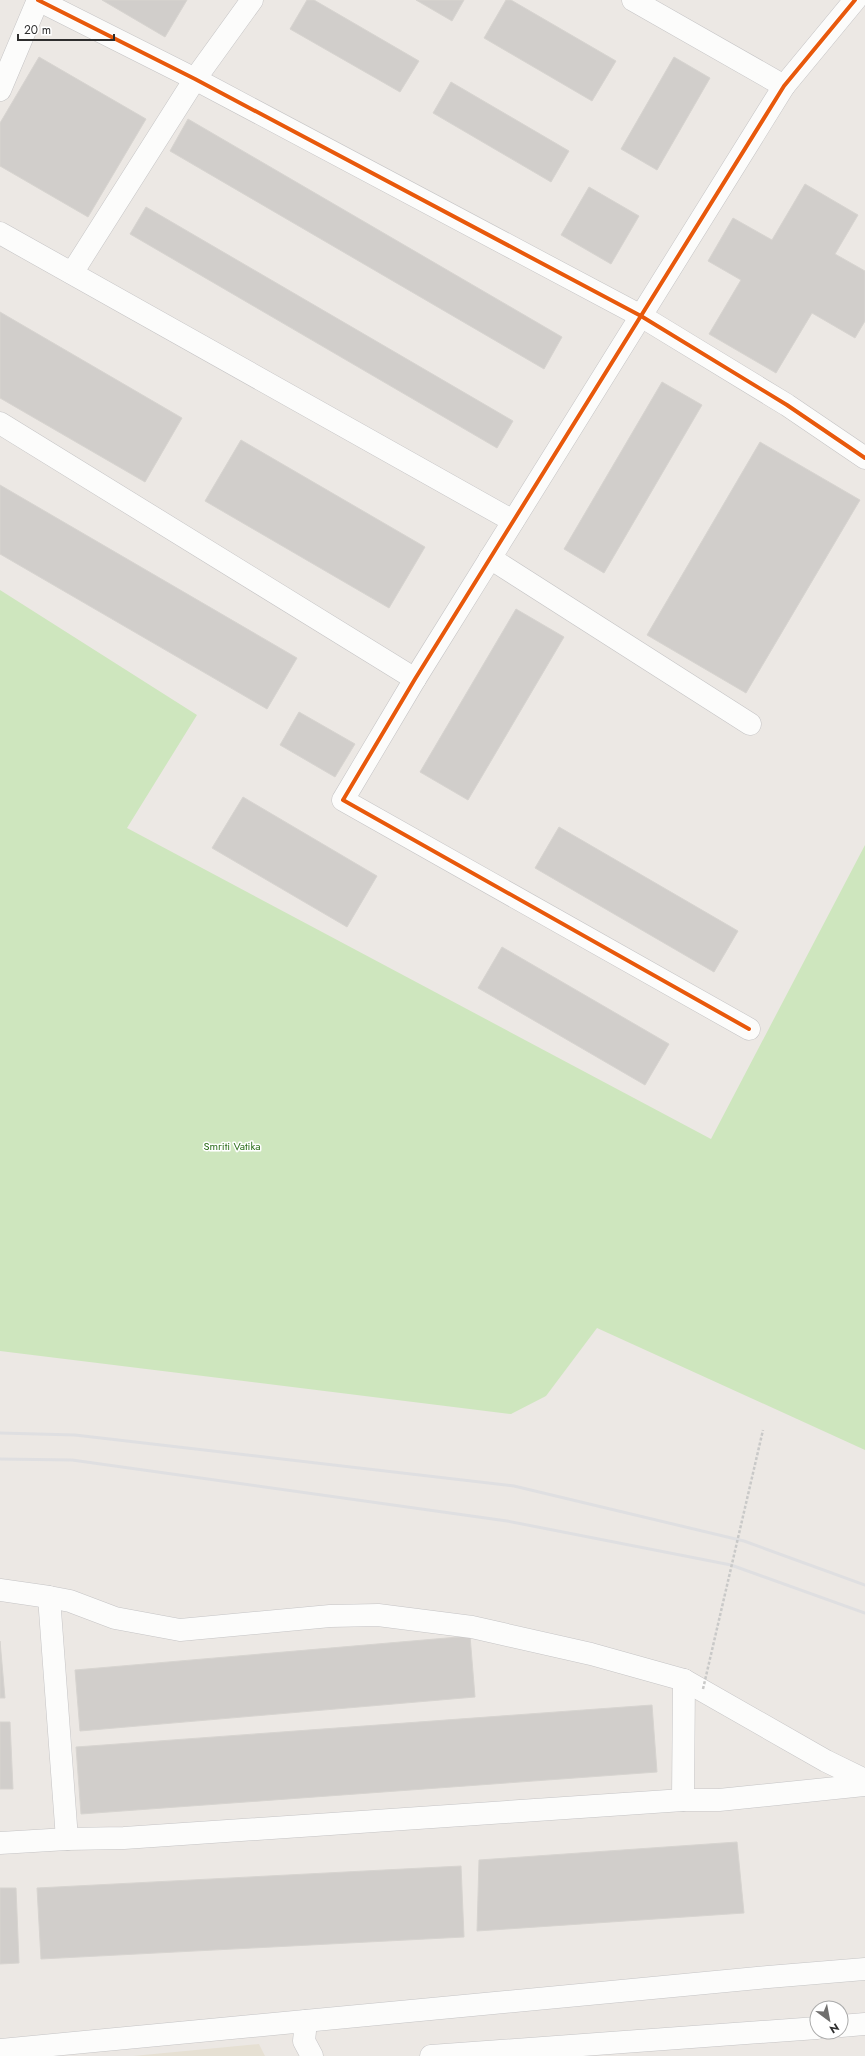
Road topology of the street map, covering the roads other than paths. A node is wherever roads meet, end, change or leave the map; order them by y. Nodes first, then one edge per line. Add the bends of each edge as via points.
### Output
1 (38, 0) edge
2 (252, 0) edge
3 (633, 0) edge
4 (855, 0) edge
5 (195, 79) junction
6 (784, 86) junction
7 (0, 90) edge
8 (0, 233) edge
9 (72, 273) junction
10 (641, 316) junction
11 (0, 424) edge
12 (865, 458) edge
13 (513, 521) junction
14 (490, 558) junction
15 (415, 679) junction
16 (750, 724) dead end
17 (749, 1029) dead end
18 (0, 1590) edge
19 (49, 1597) junction
20 (694, 1685) junction
21 (865, 1780) edge
22 (865, 1785) edge
23 (683, 1800) junction
24 (67, 1840) junction
25 (0, 1843) edge
26 (865, 1969) edge
27 (306, 2021) junction
28 (865, 2024) edge
29 (849, 2025) edge
30 (809, 2029) edge
31 (0, 2050) edge
32 (312, 2056) edge
33 (431, 2056) edge

1 - 5 street
1 - 7 street
2 - 5 street
3 - 6 street
4 - 6 street
5 - 9 street
5 - 10 street
6 - 10 street
8 - 9 street
9 - 13 street
10 - 12 street via 787,404
10 - 13 street
11 - 15 street
13 - 14 street
14 - 15 street
14 - 16 street
15 - 17 street via 343,800
18 - 19 street
19 - 20 street via 70,1601 115,1618 180,1630 330,1616 378,1615 423,1619 472,1627 584,1653
19 - 24 street
20 - 21 street via 826,1761
20 - 23 street
22 - 23 street via 719,1800
23 - 24 street
24 - 25 street
26 - 27 street
27 - 31 street
27 - 32 street via 304,2041
28 - 29 street
30 - 33 street

